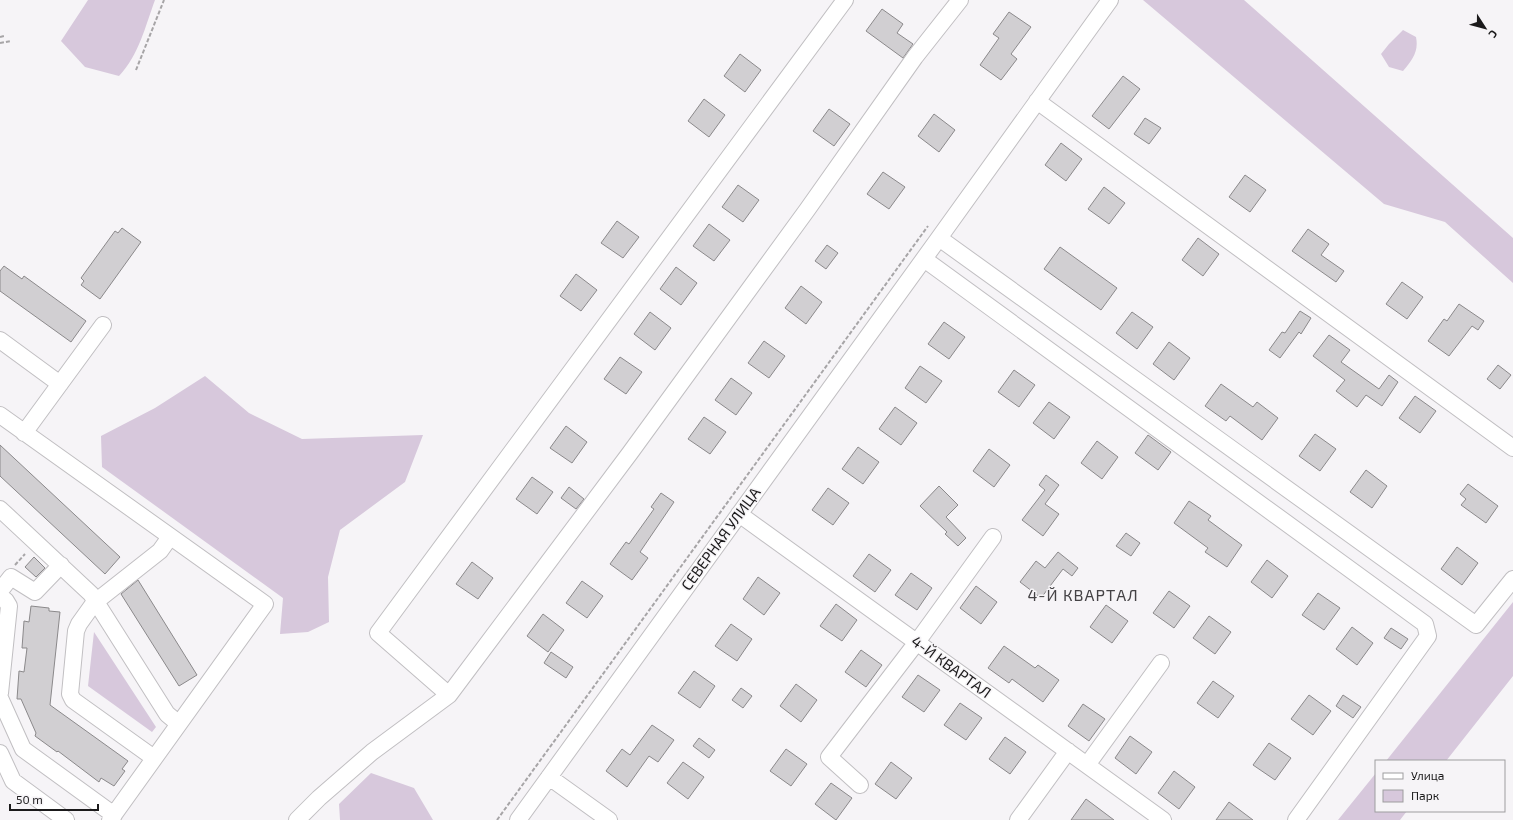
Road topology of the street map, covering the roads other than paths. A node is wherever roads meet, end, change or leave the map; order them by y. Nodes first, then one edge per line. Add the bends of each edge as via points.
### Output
1 (845, 0) edge
2 (960, 0) edge
3 (1110, 0) edge
4 (1037, 101) junction
5 (934, 232) junction
6 (924, 259) junction
7 (102, 325) dead end
8 (0, 340) edge
9 (60, 384) junction
10 (0, 415) edge
11 (24, 433) junction
12 (1513, 448) edge
13 (0, 509) edge
14 (739, 514) junction
15 (170, 537) junction
16 (993, 537) dead end
17 (61, 565) junction
18 (1513, 579) edge
19 (0, 591) edge
20 (0, 596) edge
21 (96, 602) junction
22 (917, 642) junction
23 (1162, 663) dead end
24 (0, 693) edge
25 (449, 695) junction
26 (0, 698) edge
27 (179, 724) junction
28 (1068, 751) junction
29 (154, 758) junction
30 (2, 760) edge
31 (1087, 765) junction
32 (549, 777) junction
33 (860, 785) dead end
34 (112, 817) edge
35 (66, 820) edge
36 (297, 820) edge
37 (518, 820) edge
38 (609, 820) edge
39 (1018, 820) edge
40 (1163, 820) edge
41 (1296, 820) edge

1 - 25 street via 378,633
2 - 25 street via 915,57 630,453
3 - 4 street, СЕВЕРНАЯ УЛИЦА
4 - 5 street, СЕВЕРНАЯ УЛИЦА
4 - 12 street
5 - 6 street, СЕВЕРНАЯ УЛИЦА
5 - 18 street via 1476,625
6 - 14 street, СЕВЕРНАЯ УЛИЦА
6 - 41 street via 1425,624 1428,636
7 - 9 street
8 - 9 street
9 - 11 street
10 - 11 street
11 - 15 street
13 - 17 street
14 - 22 street, 4-Й КВАРТАЛ
14 - 32 street, СЕВЕРНАЯ УЛИЦА
15 - 21 street via 160,551
15 - 27 street via 265,604
16 - 22 street
17 - 19 street via 35,592 11,577
17 - 21 street
20 - 24 street via 9,606
21 - 27 street via 167,714
21 - 29 street via 77,628 71,697
22 - 28 street, 4-Й КВАРТАЛ
22 - 33 street via 829,757
23 - 31 street
25 - 36 street via 372,752
26 - 34 street via 23,749
27 - 29 street
28 - 31 street, 4-Й КВАРТАЛ
28 - 39 street
29 - 34 street
30 - 35 street via 13,781
31 - 40 street, 4-Й КВАРТАЛ
32 - 37 street, СЕВЕРНАЯ УЛИЦА
32 - 38 street

